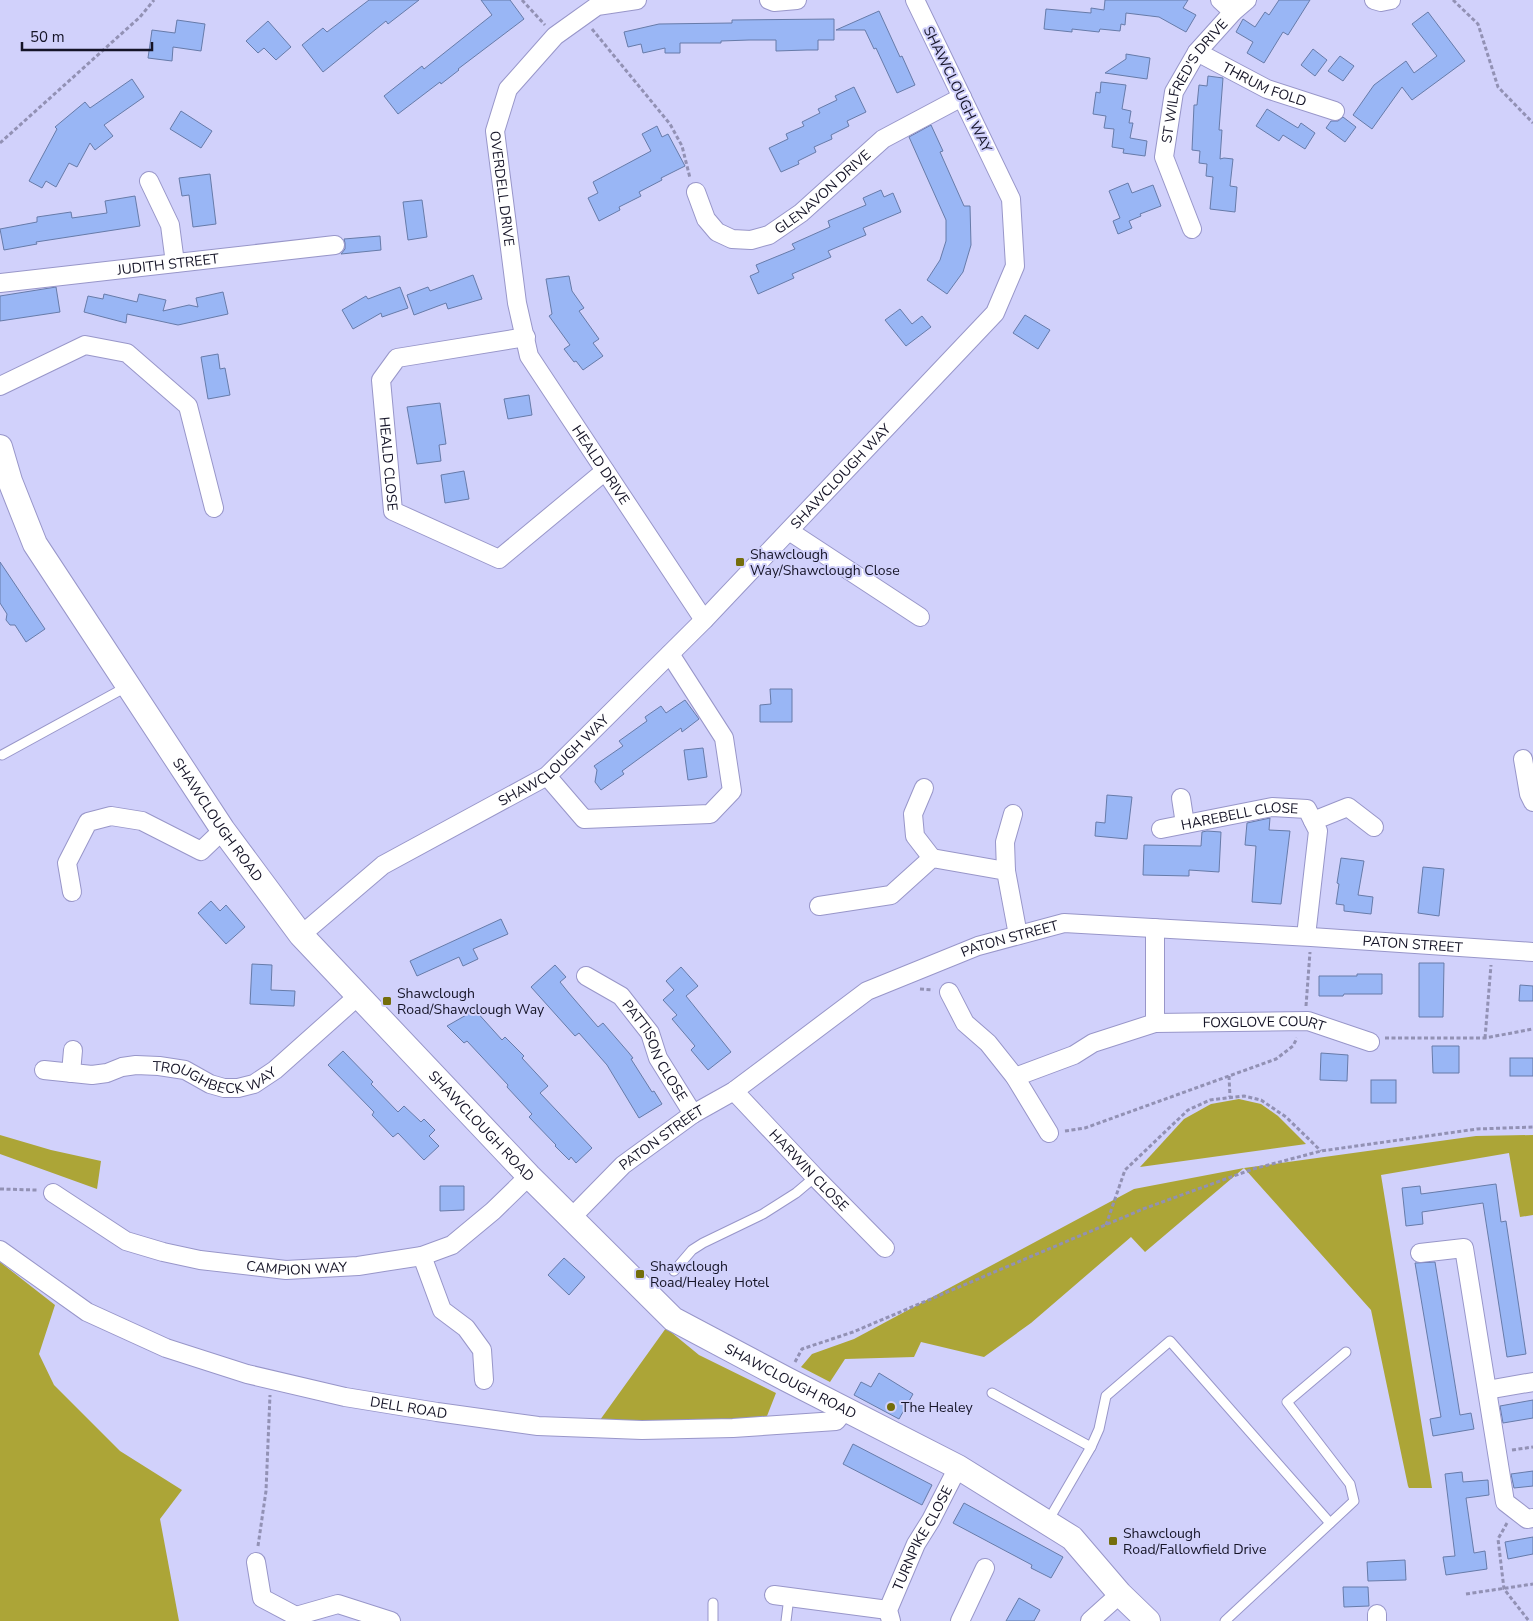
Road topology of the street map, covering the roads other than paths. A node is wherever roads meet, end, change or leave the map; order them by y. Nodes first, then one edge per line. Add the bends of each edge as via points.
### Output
1 (637, 0) edge
2 (769, 0) edge
3 (797, 0) edge
4 (915, 0) edge
5 (1220, 0) edge
6 (1247, 0) edge
7 (1374, 0) edge
8 (1391, 0) edge
9 (1233, 12) junction
10 (1197, 52) junction
11 (962, 97) junction
12 (1334, 111) dead end
13 (150, 181) dead end
14 (696, 192) road end
15 (1192, 229) dead end
16 (334, 245) dead end
17 (175, 263) junction
18 (0, 283) edge
19 (517, 303) joint
20 (526, 338) junction
21 (0, 386) edge
22 (0, 447) edge
23 (605, 471) junction
24 (5, 483) edge
25 (214, 508) dead end
26 (789, 530) junction
27 (920, 617) dead end
28 (704, 620) junction
29 (670, 654) junction
30 (128, 686) junction
31 (2, 755) dead end
32 (1523, 759) dead end
33 (547, 776) junction
34 (924, 788) dead end
35 (1181, 798) dead end
36 (1533, 802) edge
37 (1013, 814) dead end
38 (1313, 821) junction
39 (1185, 824) junction
40 (1374, 827) dead end
41 (1161, 829) dead end
42 (223, 830) junction
43 (932, 858) junction
44 (1006, 871) junction
45 (72, 892) dead end
46 (819, 906) dead end
47 (1155, 928) junction
48 (301, 935) junction
49 (1018, 935) junction
50 (1308, 937) junction
51 (1533, 952) edge
52 (586, 976) dead end
53 (949, 992) dead end
54 (358, 996) junction
55 (1156, 1022) junction
56 (1370, 1042) road end
57 (73, 1050) dead end
58 (44, 1070) dead end
59 (71, 1073) junction
60 (1014, 1077) junction
61 (734, 1091) junction
62 (693, 1114) junction
63 (1049, 1133) road end
64 (529, 1176) junction
65 (815, 1177) junction
66 (53, 1193) road end
67 (572, 1217) junction
68 (886, 1248) dead end
69 (0, 1250) edge
70 (1420, 1253) dead end
71 (422, 1256) junction
72 (674, 1271) dead end
73 (1346, 1352) dead end
74 (484, 1380) dead end
75 (1533, 1382) edge
76 (1487, 1390) junction
77 (992, 1393) dead end
78 (846, 1409) junction
79 (1091, 1447) junction
80 (958, 1467) junction
81 (1533, 1518) edge
82 (1047, 1523) junction
83 (1330, 1523) junction
84 (256, 1562) road end
85 (984, 1568) dead end
86 (1120, 1594) junction
87 (782, 1596) joint
88 (713, 1603) dead end
89 (889, 1616) edge
90 (295, 1619) edge
91 (391, 1621) edge
92 (713, 1621) edge
93 (786, 1621) edge
94 (960, 1621) edge
95 (1090, 1621) edge
96 (1148, 1621) edge
97 (1226, 1621) edge

1 - 19 street, OVERDELL DRIVE via 597,6 582,16 556,36 508,89 495,131
2 - 3 street
4 - 11 street, SHAWCLOUGH WAY
5 - 9 street
6 - 9 street, ST WILFRED'S DRIVE
7 - 8 street
9 - 10 street, ST WILFRED'S DRIVE
10 - 12 street, THRUM FOLD via 1267,89
10 - 15 street, ST WILFRED'S DRIVE via 1174,92 1164,157
11 - 14 street, GLENAVON DRIVE via 883,139 801,213 769,235 751,240 732,239 717,232 706,220
11 - 26 street, SHAWCLOUGH WAY via 1011,199 1015,266 994,313
13 - 17 street via 170,225
16 - 17 street, JUDITH STREET
17 - 18 street, JUDITH STREET
19 - 20 street, HEALD DRIVE
20 - 23 street, HEALD DRIVE via 529,356
20 - 23 street, HEALD CLOSE via 397,358 380,380 394,511 499,559
21 - 25 street via 85,345 127,352 188,406
22 - 24 main road, SHAWCLOUGH ROAD
23 - 28 street, HEALD DRIVE
24 - 30 main road, SHAWCLOUGH ROAD via 35,544
26 - 27 street
26 - 28 street, SHAWCLOUGH WAY
28 - 29 street, SHAWCLOUGH WAY
29 - 33 street, SHAWCLOUGH WAY
29 - 33 street via 724,738 732,792 710,814 584,819
30 - 31 lane
30 - 42 main road, SHAWCLOUGH ROAD
32 - 36 street
33 - 48 street, SHAWCLOUGH WAY via 383,865
34 - 43 street via 913,814 915,836
35 - 39 street
37 - 44 street via 1005,842
38 - 39 street, HAREBELL CLOSE via 1307,809 1272,806
38 - 40 street via 1348,806
38 - 50 street, HAREBELL CLOSE via 1318,831
39 - 41 street, HAREBELL CLOSE
42 - 45 street via 201,852 142,821 110,816 88,822 67,863
42 - 48 main road, SHAWCLOUGH ROAD
43 - 44 street
43 - 46 street via 891,895
44 - 49 street
47 - 49 street, PATON STREET via 1064,923
47 - 50 street, PATON STREET
47 - 55 street
48 - 54 main road, SHAWCLOUGH ROAD
49 - 61 street, PATON STREET via 978,946 867,991
50 - 51 street, PATON STREET
52 - 62 street, PATTISON CLOSE via 621,996 650,1033 658,1058
53 - 60 street via 964,1023 988,1043
54 - 59 street, TROUGHBECK WAY via 254,1084 224,1088 186,1070 136,1065 92,1075
54 - 64 main road, SHAWCLOUGH ROAD
55 - 56 street, FOXGLOVE COURT via 1304,1021
55 - 60 street, FOXGLOVE COURT via 1093,1043 1074,1055
57 - 59 street
58 - 59 street, TROUGHBECK WAY
60 - 63 street
61 - 62 street, PATON STREET
61 - 65 street, HARWIN CLOSE
62 - 67 street, PATON STREET via 623,1165
64 - 67 main road, SHAWCLOUGH ROAD
64 - 71 street, CAMPION WAY via 452,1245
65 - 68 street, HARWIN CLOSE
65 - 72 lane via 763,1214 692,1250
66 - 71 street, CAMPION WAY via 126,1241 200,1260 286,1270 358,1266
67 - 78 main road, SHAWCLOUGH ROAD via 673,1319
69 - 78 street, DELL ROAD via 87,1312 166,1348 247,1374 345,1397 436,1412 557,1426 642,1430 836,1421
70 - 76 street via 1464,1248
71 - 74 street via 442,1310 466,1328 482,1350
73 - 83 lane via 1287,1402 1350,1484 1354,1501
75 - 76 street
76 - 81 street via 1505,1502 1527,1519
77 - 79 lane
78 - 80 main road, SHAWCLOUGH ROAD
79 - 82 lane
79 - 83 lane via 1099,1429 1106,1396 1170,1342
80 - 82 main road, SHAWCLOUGH ROAD
80 - 89 street, TURNPIKE CLOSE via 916,1544
82 - 86 main road, SHAWCLOUGH ROAD via 1072,1538
83 - 97 lane
84 - 90 street via 262,1598
85 - 94 street
86 - 95 street
86 - 96 main road, SHAWCLOUGH ROAD
87 - 89 street, TURNPIKE CLOSE
87 - 93 lane
88 - 92 lane
90 - 91 street via 338,1604

